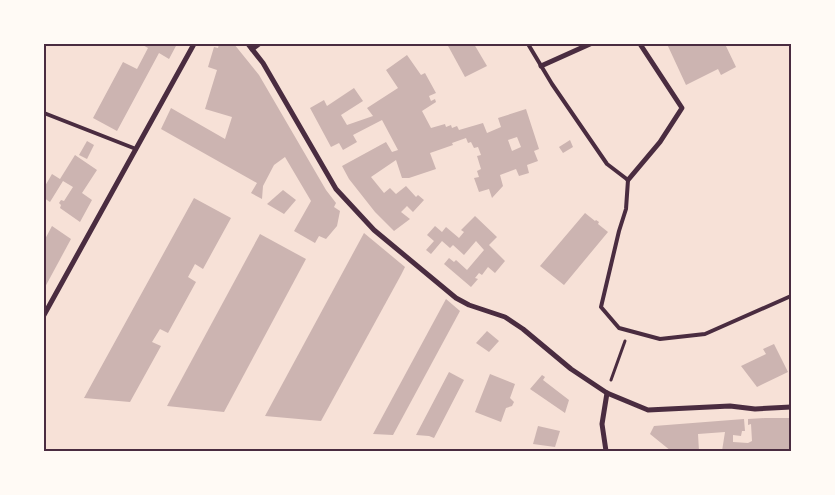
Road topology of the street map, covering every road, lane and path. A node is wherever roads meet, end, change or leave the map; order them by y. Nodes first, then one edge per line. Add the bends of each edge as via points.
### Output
1 (194, 44) edge
2 (248, 44) edge
3 (259, 44) edge
4 (528, 44) edge
5 (590, 44) edge
6 (640, 44) edge
7 (252, 49) junction
8 (541, 66) junction
9 (44, 112) edge
10 (136, 149) junction
11 (628, 180) junction
12 (791, 296) edge
13 (44, 315) edge
14 (628, 331) junction
15 (607, 393) junction
16 (791, 407) edge
17 (606, 451) edge

1 - 10 street
2 - 7 street
3 - 7 street
4 - 8 lane
5 - 8 street
6 - 11 street via 682,108 660,142
7 - 15 street via 336,190 374,230 456,298 504,317
8 - 11 lane via 606,164
9 - 10 lane
10 - 13 street
11 - 14 lane via 626,209 601,307 619,328
12 - 14 lane via 705,334 660,340
14 - 15 path
15 - 16 street via 648,410
15 - 17 street via 602,424

